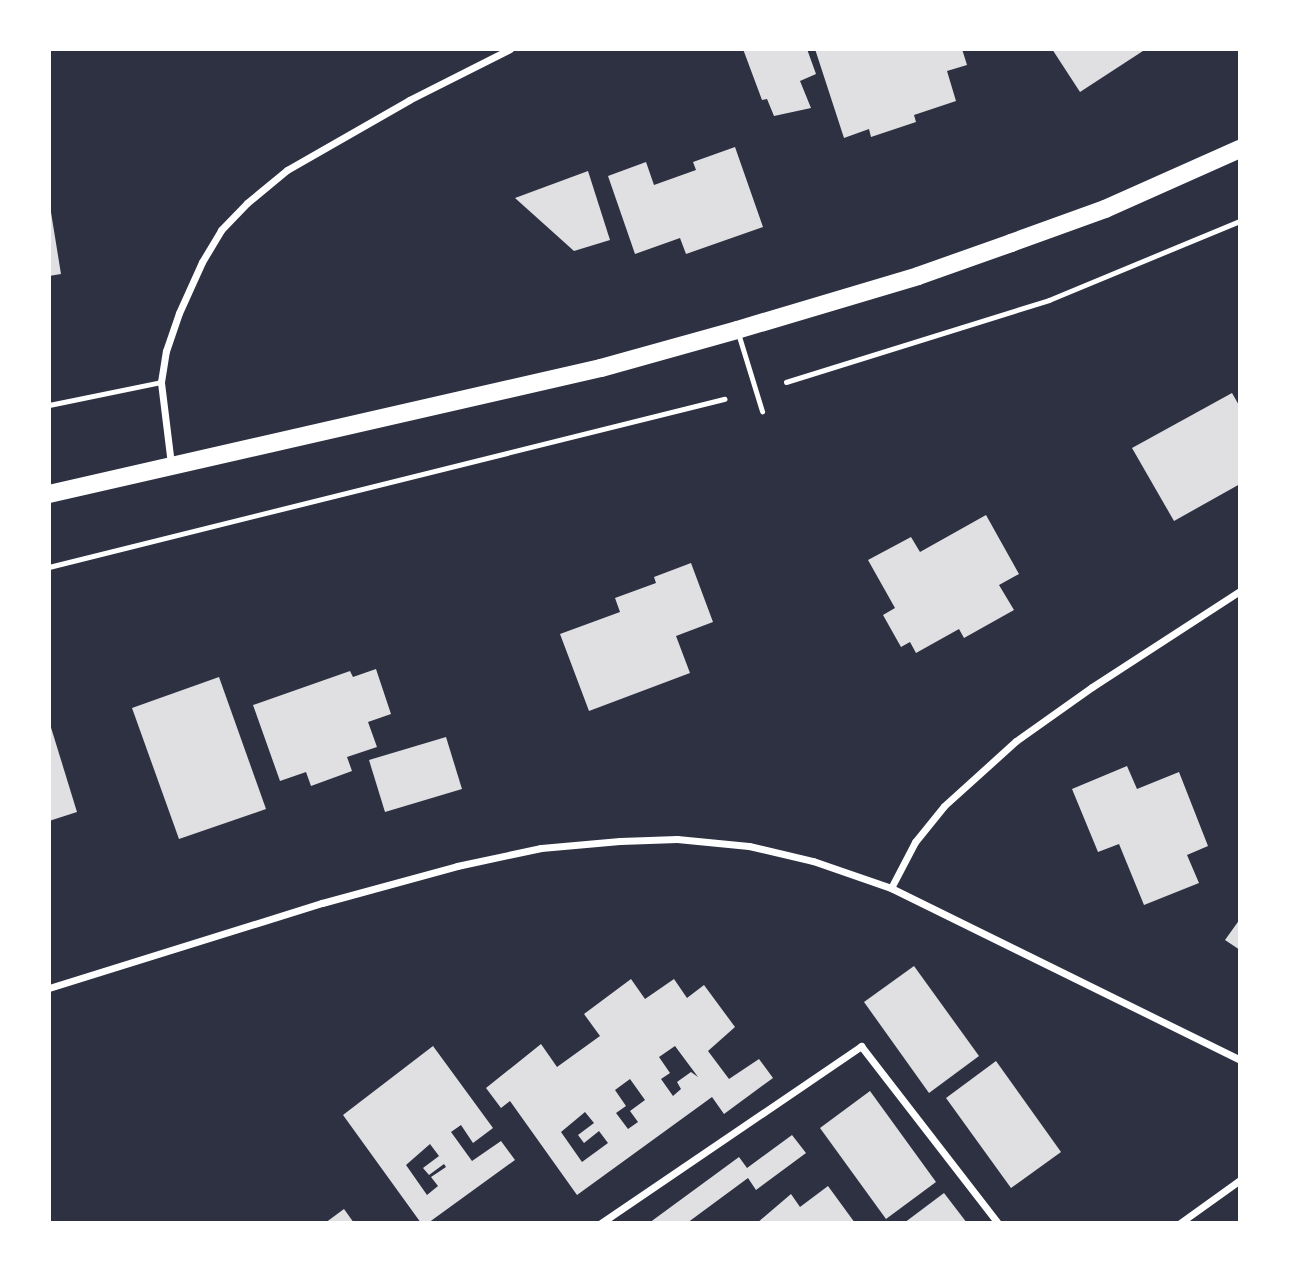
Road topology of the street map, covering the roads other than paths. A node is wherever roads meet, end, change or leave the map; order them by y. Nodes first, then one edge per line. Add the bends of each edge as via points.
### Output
1 (510, 49) edge
2 (1240, 149) edge
3 (737, 330) junction
4 (161, 382) junction
5 (49, 405) edge
6 (762, 411) dead end
7 (171, 465) junction
8 (49, 494) edge
9 (1240, 591) edge
10 (891, 888) junction
11 (49, 988) edge
12 (1240, 1060) edge
13 (1240, 1180) edge
14 (601, 1223) edge
15 (998, 1223) edge
16 (1180, 1223) edge

1 - 4 street via 341,137 287,170 247,203 221,230 202,262 166,351
2 - 3 main road via 1034,235 918,276
3 - 6 lane
3 - 7 main road via 601,368
4 - 5 lane
4 - 7 street
7 - 8 main road
9 - 10 street via 1016,741 943,806 915,842
10 - 11 street via 813,861 749,846 677,839 541,849 457,866 322,903
10 - 12 street
13 - 16 street
14 - 15 street via 861,1046

